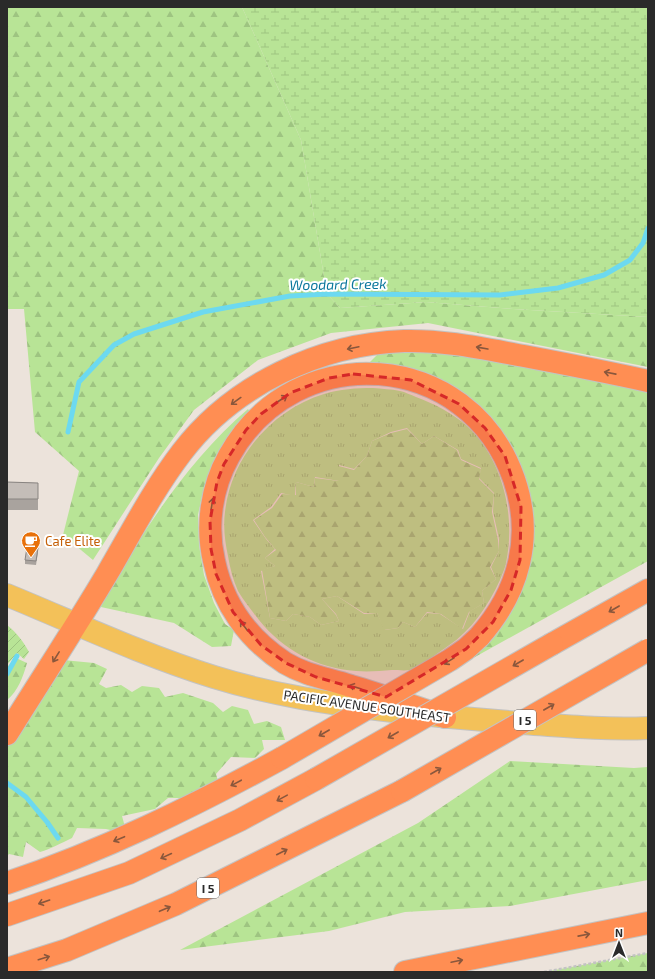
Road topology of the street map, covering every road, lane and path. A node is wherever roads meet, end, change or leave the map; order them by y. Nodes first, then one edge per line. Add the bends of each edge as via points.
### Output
1 (648, 381) edge
2 (648, 590) edge
3 (7, 595) edge
4 (76, 624) junction
5 (648, 650) edge
6 (445, 717) junction
7 (648, 728) edge
8 (7, 734) edge
9 (7, 882) edge
10 (7, 915) edge
11 (648, 923) edge
12 (648, 953) edge
13 (7, 969) edge
14 (405, 972) edge
15 (544, 972) edge

1 -> 4 highway via 478,347 438,342 404,341 372,344 311,359 254,387 205,427 182,451 153,494
2 -> 10 highway, bridge via 240,820 129,873
3 - 4 main road, PACIFIC AVENUE SOUTHEAST
4 - 6 main road, PACIFIC AVENUE SOUTHEAST via 173,664 258,689 318,702
4 -> 8 highway
13 -> 5 highway, I 5, bridge via 67,950 176,904 257,865 402,791
6 - 7 main road, PACIFIC AVENUE SOUTHEAST via 598,728
6 -> 9 highway, bridge via 349,685 316,677 286,663 261,645 247,630 233,612 222,591 211,550 210,521 224,464 246,430 262,414 290,393 309,384 353,374 394,376 416,382 460,404 490,434 505,456 517,488 523,523 520,560 504,604 493,622 466,649 450,660 282,758 139,831 46,870
14 -> 11 highway
12 - 15 path

